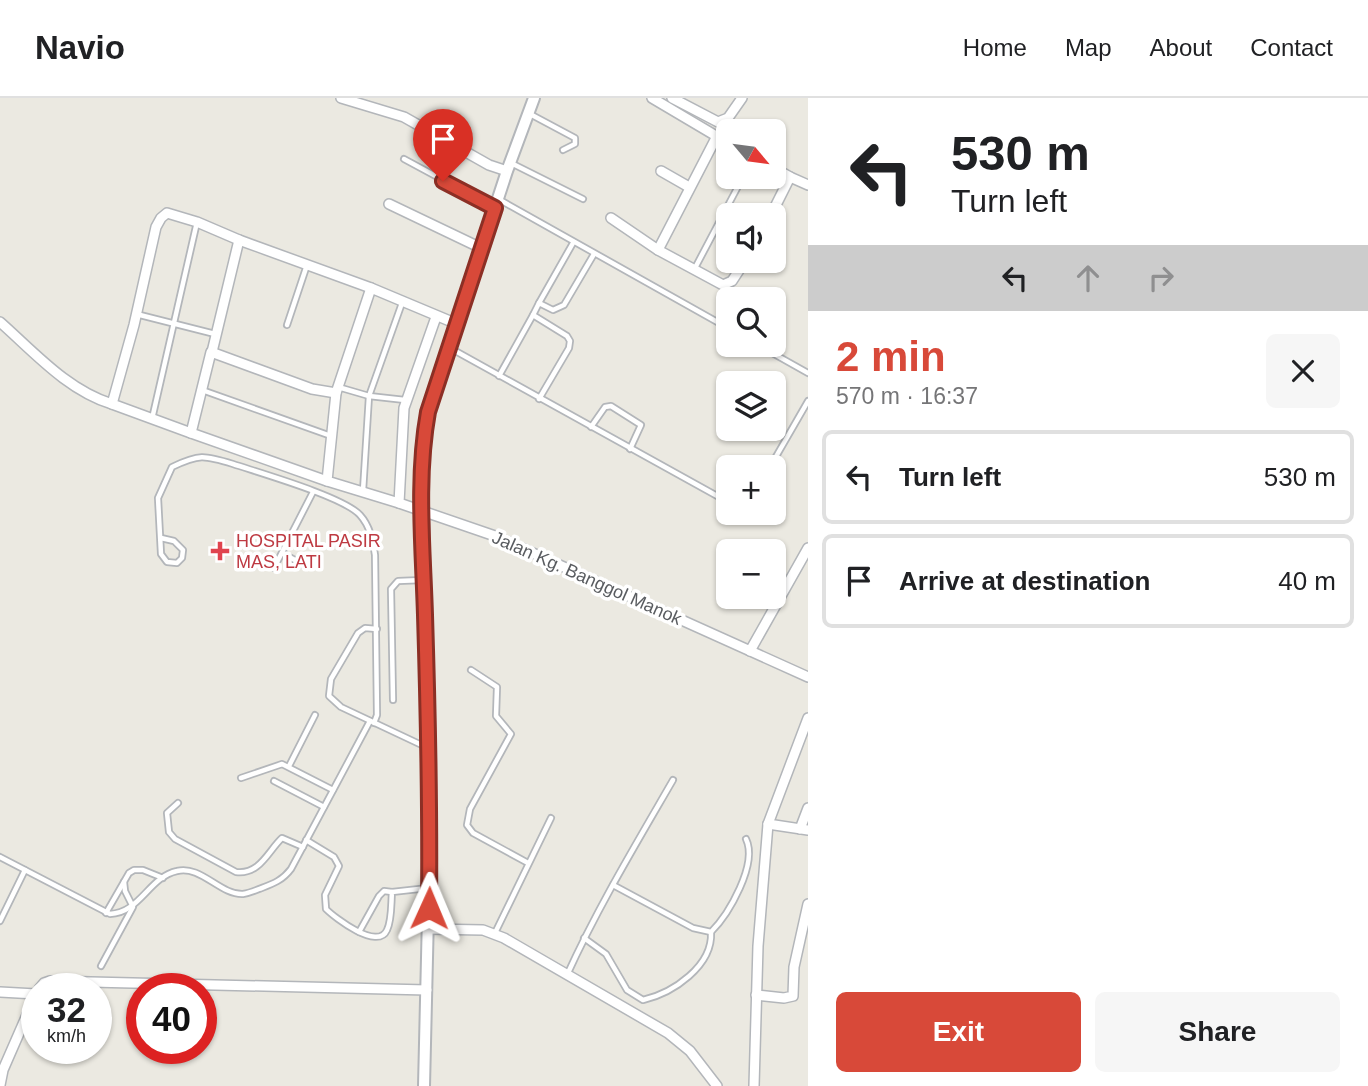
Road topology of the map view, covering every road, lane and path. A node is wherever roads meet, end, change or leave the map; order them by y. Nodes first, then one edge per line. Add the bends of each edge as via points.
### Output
1 (341, 98) edge
2 (534, 98) edge
3 (652, 98) edge
4 (672, 98) edge
5 (742, 98) edge
6 (529, 113) junction
7 (704, 122) junction
8 (716, 135) edge
9 (716, 138) edge
10 (563, 150) dead end
11 (404, 159) dead end
12 (509, 167) junction
13 (661, 171) dead end
14 (786, 175) edge
15 (790, 177) junction
16 (808, 185) edge
17 (689, 187) junction
18 (737, 189) edge
19 (583, 199) dead end
20 (777, 203) edge
21 (389, 204) dead end
22 (496, 204) junction
23 (611, 218) dead end
24 (197, 222) junction
25 (239, 240) junction
26 (573, 243) junction
27 (481, 248) junction
28 (658, 250) junction
29 (593, 254) junction
30 (307, 265) junction
31 (695, 268) junction
32 (737, 273) edge
33 (371, 288) junction
34 (402, 302) junction
35 (539, 303) junction
36 (136, 314) junction
37 (533, 315) junction
38 (436, 317) junction
39 (716, 321) edge
40 (0, 322) edge
41 (175, 324) junction
42 (457, 324) junction
43 (287, 326) dead end
44 (216, 334) junction
45 (449, 348) junction
46 (212, 352) junction
47 (779, 357) edge
48 (808, 373) edge
49 (499, 376) junction
50 (202, 390) junction
51 (336, 390) junction
52 (369, 396) junction
53 (539, 399) junction
54 (406, 401) junction
55 (808, 401) edge
56 (111, 404) junction
57 (152, 419) junction
58 (591, 427) junction
59 (191, 433) junction
60 (332, 436) junction
61 (630, 449) junction
62 (777, 455) edge
63 (327, 481) junction
64 (313, 492) junction
65 (363, 492) junction
66 (716, 496) edge
67 (399, 503) junction
68 (422, 510) junction
69 (162, 538) junction
70 (808, 548) edge
71 (282, 553) junction
72 (304, 565) dead end
73 (274, 568) dead end
74 (424, 580) junction
75 (377, 629) junction
76 (750, 650) junction
77 (471, 670) dead end
78 (808, 677) edge
79 (393, 700) dead end
80 (315, 715) dead end
81 (808, 718) edge
82 (372, 722) junction
83 (429, 748) junction
84 (289, 766) junction
85 (241, 778) dead end
86 (673, 780) dead end
87 (274, 781) dead end
88 (334, 790) junction
89 (178, 803) dead end
90 (324, 807) junction
91 (808, 808) edge
92 (551, 818) dead end
93 (768, 824) junction
94 (804, 829) edge
95 (746, 839) dead end
96 (306, 840) junction
97 (303, 847) junction
98 (0, 857) edge
99 (528, 863) junction
100 (24, 870) junction
101 (163, 878) junction
102 (124, 883) junction
103 (612, 885) junction
104 (429, 888) junction
105 (393, 892) junction
106 (808, 904) edge
107 (133, 907) junction
108 (106, 914) junction
109 (0, 921) edge
110 (429, 929) junction
111 (359, 932) junction
112 (711, 932) junction
113 (495, 933) junction
114 (584, 938) junction
115 (101, 966) dead end
116 (567, 976) junction
117 (112, 982) edge
118 (427, 990) junction
119 (21, 991) edge
120 (0, 992) edge
121 (756, 995) junction
122 (21, 1027) edge
123 (2, 1070) edge
124 (0, 1085) edge
125 (424, 1086) edge
126 (717, 1086) edge
127 (754, 1086) edge

1 - 12 street via 404,117 489,165
2 - 6 street
3 - 7 street
4 - 7 street
5 - 7 street via 725,120
6 - 10 lane via 575,138 575,144
6 - 12 street
7 - 8 street
9 - 17 street
11 - 22 lane
12 - 19 lane
12 - 22 street
13 - 17 street
14 - 15 street
15 - 16 street
15 - 20 street
17 - 28 street
18 - 31 lane
21 - 27 street
22 - 26 lane
22 - 27 street
23 - 28 street
24 - 25 street
24 - 36 street via 171,212 161,218
24 - 41 lane
25 - 30 street
25 - 44 street
26 - 29 lane
26 - 35 lane
27 - 42 street
28 - 31 street
29 - 35 lane via 564,305 553,310
29 - 39 lane
30 - 33 street
30 - 43 lane
31 - 32 street via 723,285
33 - 34 street
33 - 51 street
34 - 38 street
34 - 52 lane
35 - 37 lane
36 - 41 lane
36 - 56 street
37 - 49 lane
37 - 53 lane via 570,341
38 - 42 street
38 - 54 street
40 - 56 street, Jalan Kg. Banggol Manok via 74,387
41 - 44 lane
41 - 57 lane
42 - 45 street
44 - 46 street
45 - 49 lane
45 - 68 street via 424,435
46 - 50 street
46 - 51 street via 312,389
47 - 48 lane
49 - 53 lane
50 - 59 street
50 - 60 lane
51 - 52 lane
51 - 60 street
52 - 54 lane
52 - 65 lane
53 - 58 lane
54 - 67 street
55 - 62 lane
56 - 57 street, Jalan Kg. Banggol Manok
57 - 59 street, Jalan Kg. Banggol Manok
58 - 61 lane
58 - 61 lane via 605,407 611,406 641,425
59 - 63 street, Jalan Kg. Banggol Manok
60 - 63 street
61 - 66 lane
63 - 65 street, Jalan Kg. Banggol Manok
64 - 69 lane via 217,459 188,458 172,467 158,498
64 - 71 lane
64 - 75 lane via 348,505 367,524 374,542
65 - 67 street, Jalan Kg. Banggol Manok
67 - 68 street, Jalan Kg. Banggol Manok
68 - 74 street
68 - 76 street, Jalan Kg. Banggol Manok via 495,537
69 - 69 lane via 163,559 179,562 180,546
70 - 76 street
71 - 72 lane
71 - 73 lane
74 - 79 lane via 398,581 391,589
74 - 83 street
75 - 82 lane via 377,715
75 - 82 lane via 358,633 329,690 335,703
76 - 78 street, Jalan Kg. Banggol Manok
77 - 99 lane via 497,687 496,716 511,736 470,808 467,825 481,838
80 - 84 lane
81 - 93 street
82 - 83 lane
82 - 88 lane
83 - 104 street
84 - 85 lane via 277,764
84 - 88 lane
86 - 103 lane
87 - 90 lane
88 - 90 lane
89 - 97 lane via 167,813 169,832 236,872 261,864 282,838
90 - 96 lane
91 - 94 street
92 - 99 lane
93 - 94 street
93 - 121 street
95 - 112 lane via 750,854 746,873
96 - 97 lane
96 - 111 lane via 338,863 325,895 326,909
97 - 101 lane via 282,879 248,893 229,890 190,872 177,871
98 - 100 lane
99 - 113 lane
100 - 108 lane
100 - 109 lane
101 - 102 lane via 136,869
101 - 107 lane
102 - 107 lane
102 - 108 lane
103 - 112 lane via 693,928
103 - 114 lane
104 - 105 lane
104 - 110 street
105 - 111 lane via 379,895
105 - 111 lane via 385,934 373,938
106 - 121 street via 794,967 793,996
107 - 108 lane
107 - 115 lane
110 - 113 street
110 - 118 street
112 - 114 lane via 710,947 699,967 643,1000 627,990 606,954
113 - 116 street
114 - 116 lane
116 - 126 street via 676,1038
117 - 118 street
118 - 125 street
119 - 120 street
121 - 127 street
122 - 123 street
123 - 124 street

